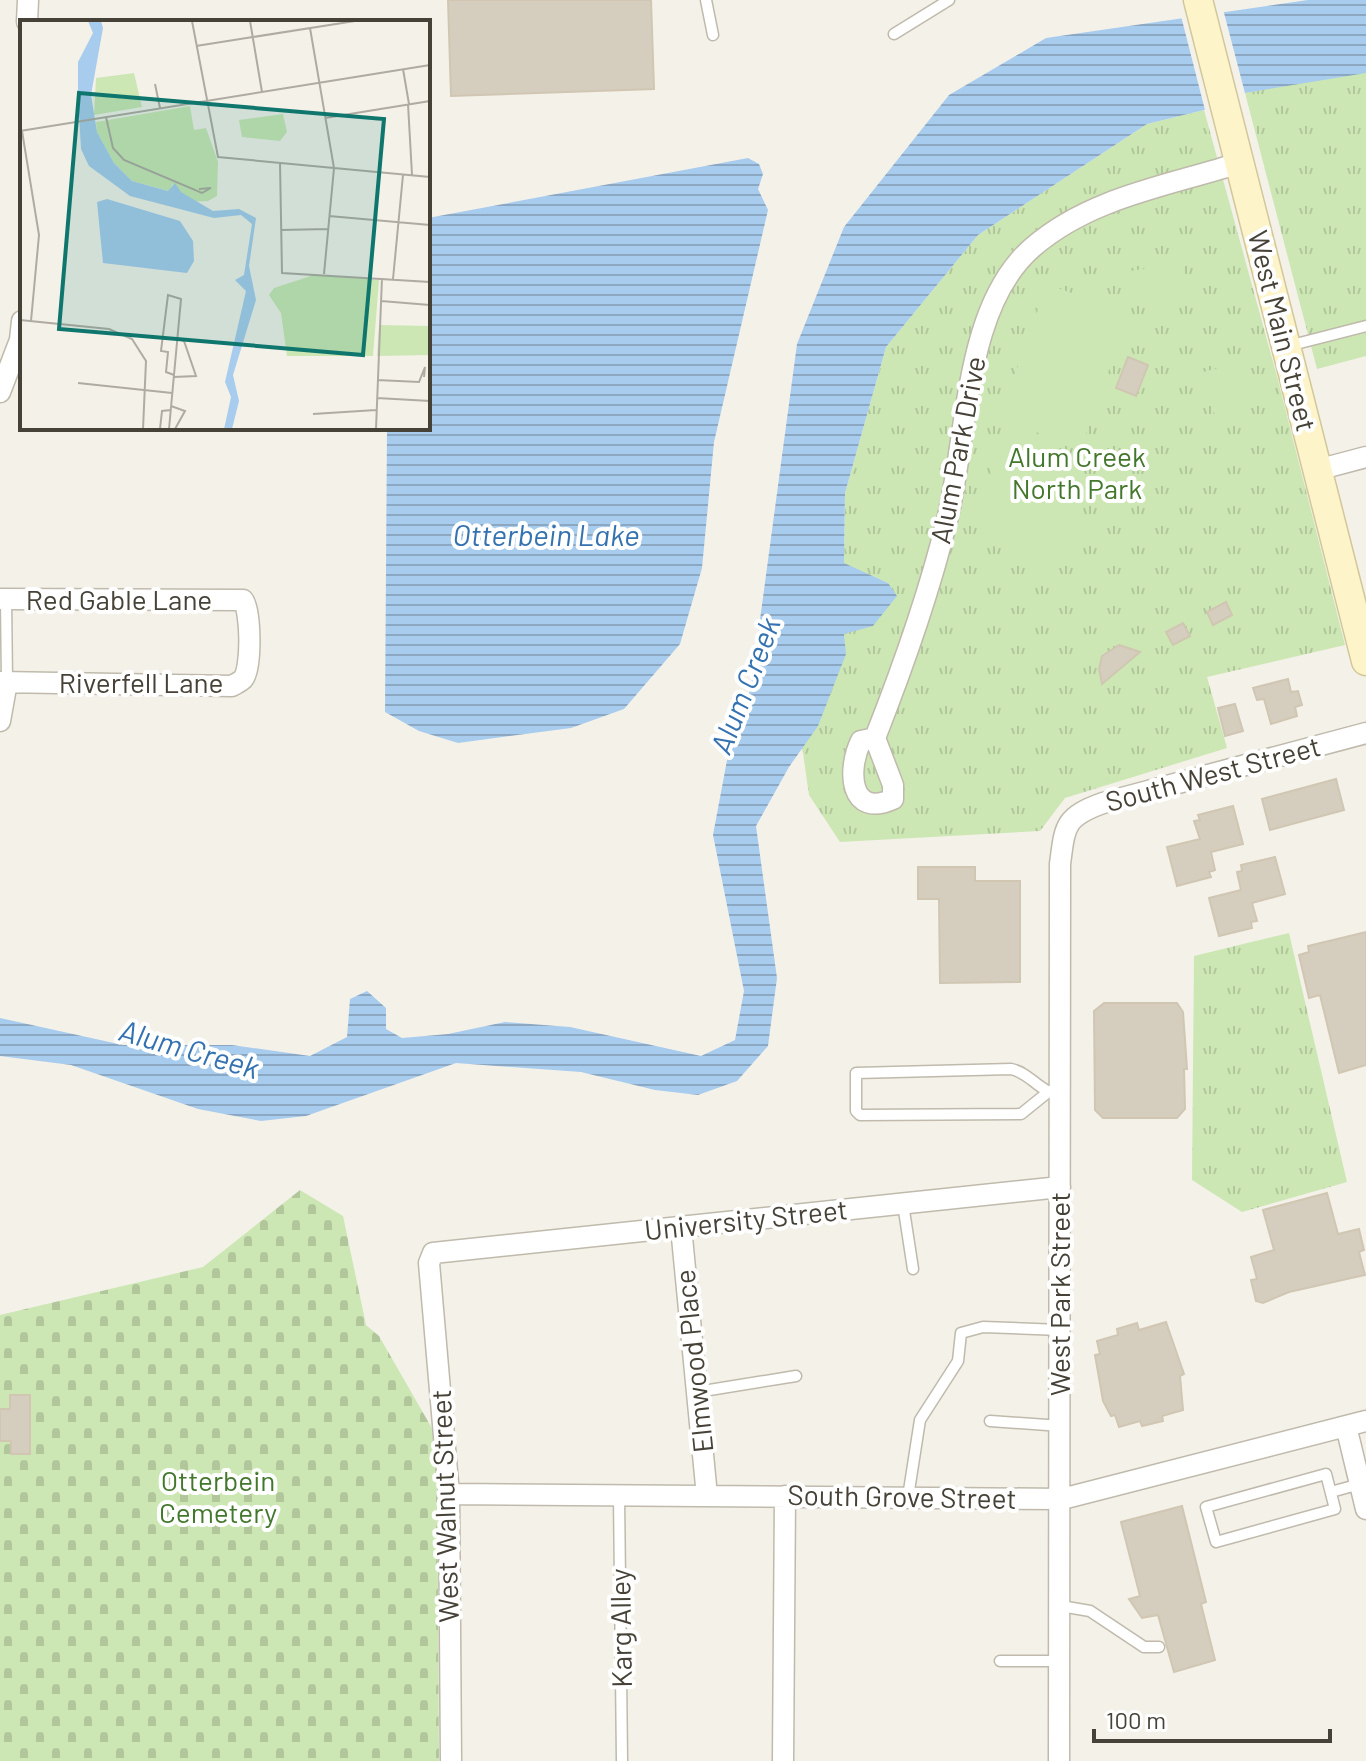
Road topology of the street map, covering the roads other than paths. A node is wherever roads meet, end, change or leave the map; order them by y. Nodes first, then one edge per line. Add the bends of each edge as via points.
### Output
1 (28, 0) edge
2 (706, 0) edge
3 (949, 0) edge
4 (1198, 0) edge
5 (27, 20) edge
6 (894, 34) dead end
7 (713, 35) dead end
8 (1236, 150) junction
9 (1366, 326) edge
10 (20, 340) edge
11 (1286, 346) junction
12 (0, 392) edge
13 (1366, 457) edge
14 (1317, 470) junction
15 (3, 599) edge
16 (248, 643) joint
17 (1366, 661) edge
18 (3, 682) edge
19 (0, 721) edge
20 (1366, 733) edge
21 (875, 738) dead end
22 (1065, 827) joint
23 (1054, 1093) junction
24 (1060, 1187) junction
25 (903, 1204) junction
26 (681, 1227) junction
27 (433, 1253) joint
28 (913, 1269) dead end
29 (1060, 1330) junction
30 (796, 1376) dead end
31 (697, 1392) junction
32 (990, 1421) dead end
33 (1356, 1424) edge
34 (1061, 1426) junction
35 (1360, 1484) junction
36 (1331, 1492) junction
37 (449, 1494) junction
38 (619, 1495) junction
39 (707, 1496) junction
40 (785, 1496) junction
41 (908, 1497) junction
42 (1062, 1499) junction
43 (1366, 1509) edge
44 (1061, 1606) junction
45 (1159, 1647) dead end
46 (1000, 1661) dead end
47 (1061, 1661) junction
48 (451, 1761) edge
49 (622, 1761) edge
50 (783, 1761) edge
51 (1059, 1761) edge

1 - 5 street
2 - 7 lane
3 - 6 lane
4 - 8 main road, West Main Street
8 - 11 main road, West Main Street
8 - 21 street, Alum Park Drive via 1063,224 1030,249 999,292 974,356 948,517 908,655
9 - 11 lane
10 - 12 street
11 - 14 main road, West Main Street
13 - 14 street
14 - 17 main road, West Main Street
15 - 16 street, Red Gable Lane via 243,600 249,611
15 - 18 lane
16 - 18 street, Riverfell Lane via 247,670 232,686
18 - 19 street
20 - 22 street, South West Street via 1103,803 1073,816
22 - 23 street, West Park Street
23 - 23 lane via 1011,1069 856,1073 860,1115 1021,1114
23 - 24 street, West Park Street
24 - 25 street, University Street
24 - 29 street, West Park Street
25 - 26 street, University Street
25 - 28 lane
26 - 27 street, University Street
26 - 31 street, Elmwood Place
27 - 37 street, West Walnut Street via 429,1263
29 - 34 street, West Park Street
29 - 41 lane via 983,1327 961,1333 958,1361 920,1420
30 - 31 lane
31 - 39 street, Elmwood Place
32 - 34 lane
33 - 35 street
33 - 42 street, South Grove Street
34 - 42 street, West Park Street
35 - 36 lane
35 - 43 street
36 - 36 lane via 1326,1474 1206,1507 1216,1542 1335,1509
37 - 38 street, South Grove Street
37 - 48 street, West Walnut Street
38 - 39 street, South Grove Street
38 - 49 lane, Karg Alley
39 - 40 street, South Grove Street
40 - 41 street, South Grove Street
40 - 50 street
41 - 42 street, South Grove Street
42 - 44 street, West Park Street
44 - 45 lane via 1090,1611 1144,1647
44 - 47 street, West Park Street
46 - 47 lane
47 - 51 street, West Park Street

